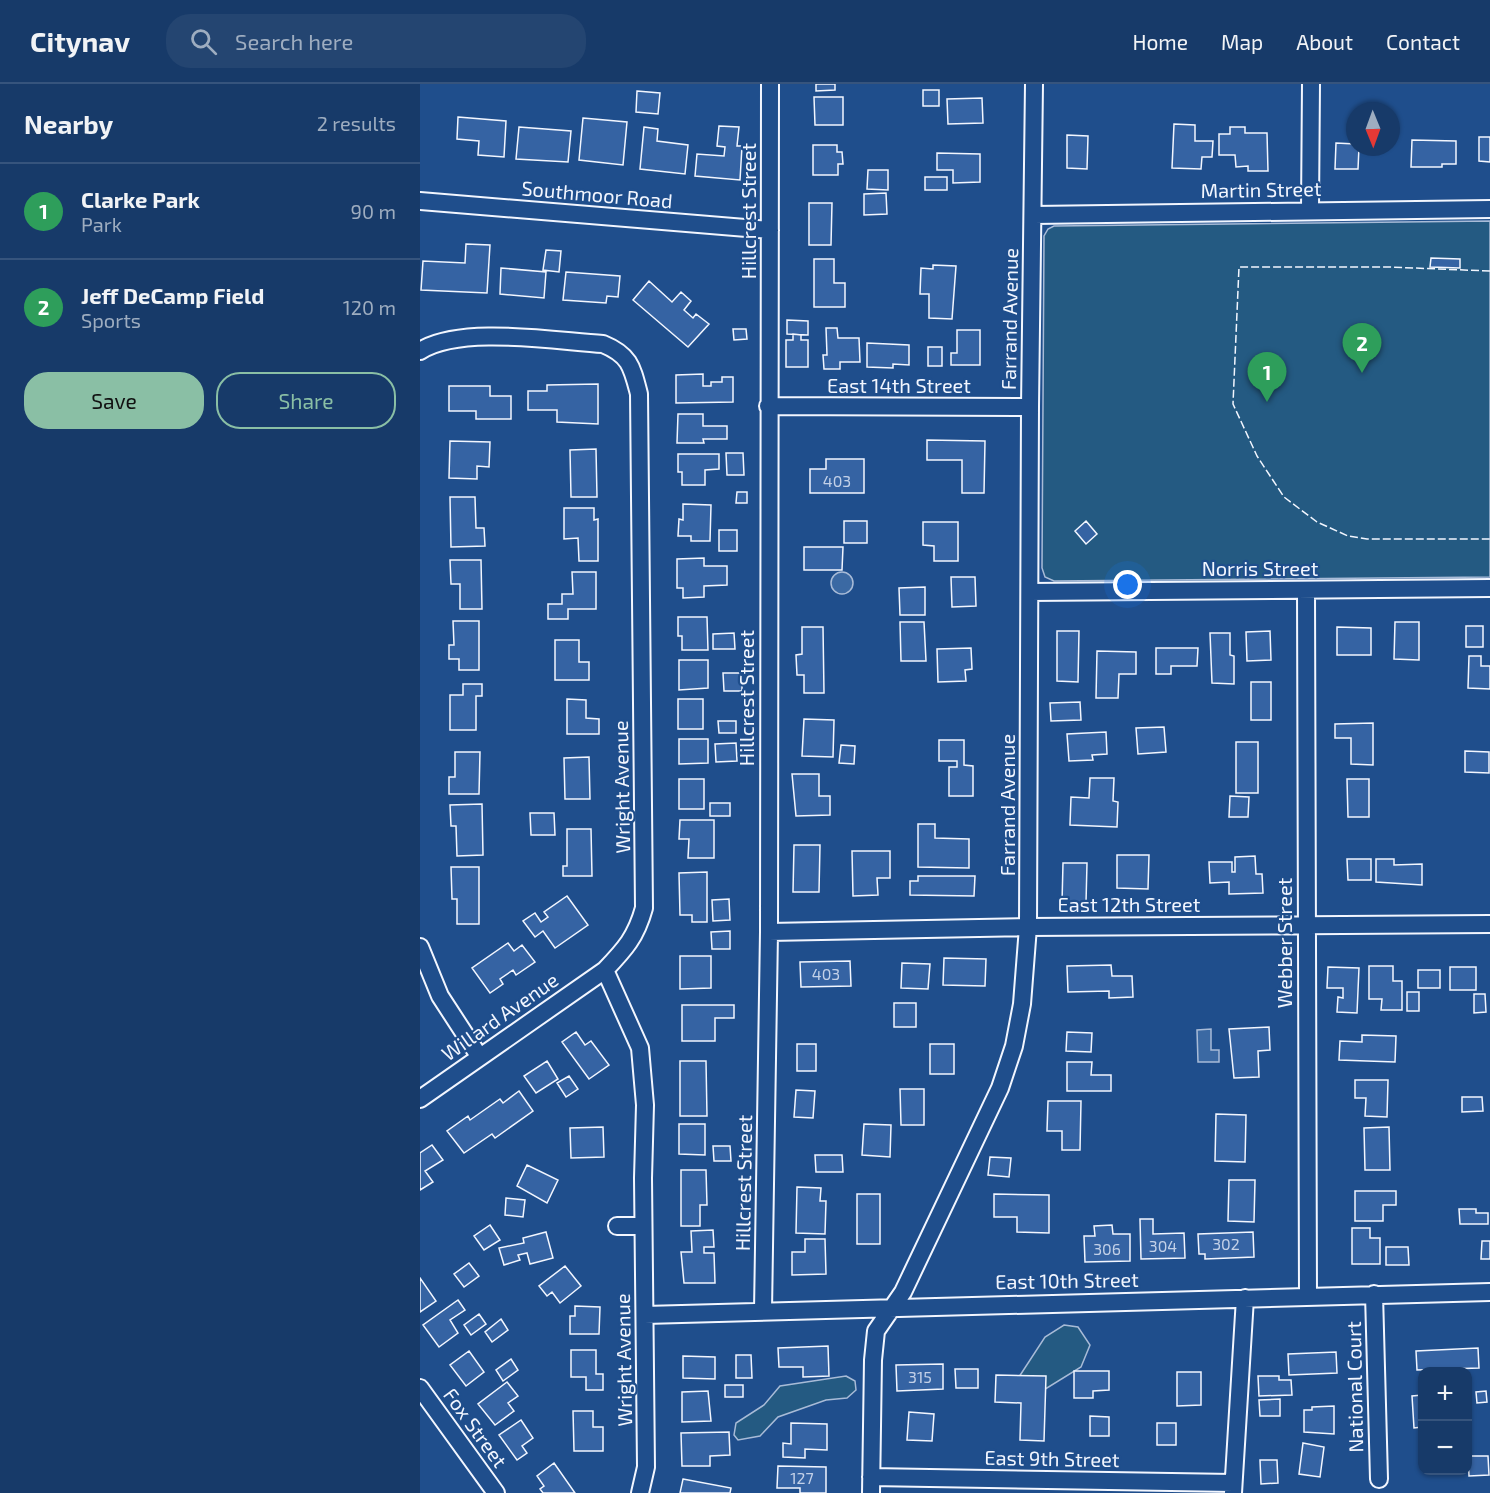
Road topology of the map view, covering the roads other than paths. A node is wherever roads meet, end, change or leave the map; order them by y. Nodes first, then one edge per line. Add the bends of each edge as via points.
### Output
1 (770, 84) edge
2 (1034, 84) edge
3 (1311, 84) edge
4 (420, 201) edge
5 (1310, 209) junction
6 (1490, 209) edge
7 (1034, 215) junction
8 (770, 230) junction
9 (420, 351) edge
10 (768, 406) junction
11 (1030, 407) junction
12 (1490, 588) edge
13 (1306, 590) junction
14 (1030, 592) junction
15 (1490, 924) edge
16 (1306, 926) junction
17 (1028, 927) junction
18 (769, 932) junction
19 (420, 947) edge
20 (605, 970) junction
21 (479, 1056) junction
22 (420, 1099) edge
23 (617, 1226) dead end
24 (643, 1226) junction
25 (1490, 1292) edge
26 (1374, 1294) junction
27 (1308, 1296) junction
28 (1245, 1298) junction
29 (894, 1306) junction
30 (763, 1311) junction
31 (645, 1314) junction
32 (420, 1388) edge
33 (1379, 1479) dead end
34 (871, 1485) edge
35 (1115, 1487) edge
36 (1233, 1488) edge
37 (496, 1493) edge
38 (640, 1493) edge

1 - 8 street, Hillcrest Street
2 - 7 street, Farrand Avenue
3 - 5 street
4 - 8 street, Southmoor Road
5 - 6 street, Martin Street
5 - 7 street, Martin Street
7 - 11 street, Farrand Avenue
8 - 10 street, Hillcrest Street
9 - 20 street, Wright Avenue via 432,343 458,337 603,344 631,363 639,394 644,908 637,932
10 - 11 street, East 14th Street
10 - 18 street, Hillcrest Street
11 - 14 street, Farrand Avenue
12 - 13 street, Norris Street
13 - 14 street, Norris Street
13 - 16 street, Webber Street
14 - 17 street, Farrand Avenue
15 - 16 street, East 12th Street
16 - 17 street, East 12th Street
16 - 27 street, Webber Street
17 - 18 street, East 12th Street
17 - 29 street, Farrand Avenue via 1022,1004 1000,1088
18 - 30 street, Hillcrest Street
19 - 21 street via 440,996
20 - 21 street, Willard Avenue
20 - 24 street, Wright Avenue via 640,1048 645,1105
21 - 22 street, Willard Avenue
23 - 24 street
24 - 31 street, Wright Avenue
25 - 26 street, East 10th Street
26 - 27 street, East 10th Street
26 - 33 street, National Court
27 - 28 street, East 10th Street
28 - 29 street, East 10th Street
28 - 36 street
29 - 30 street, East 10th Street
29 - 34 street, Farrand Avenue via 876,1331
30 - 31 street, East 10th Street
31 - 38 street, Wright Avenue via 646,1467
32 - 37 street, Fox Street
34 - 35 street, East 9th Street
35 - 36 street, East 9th Street

